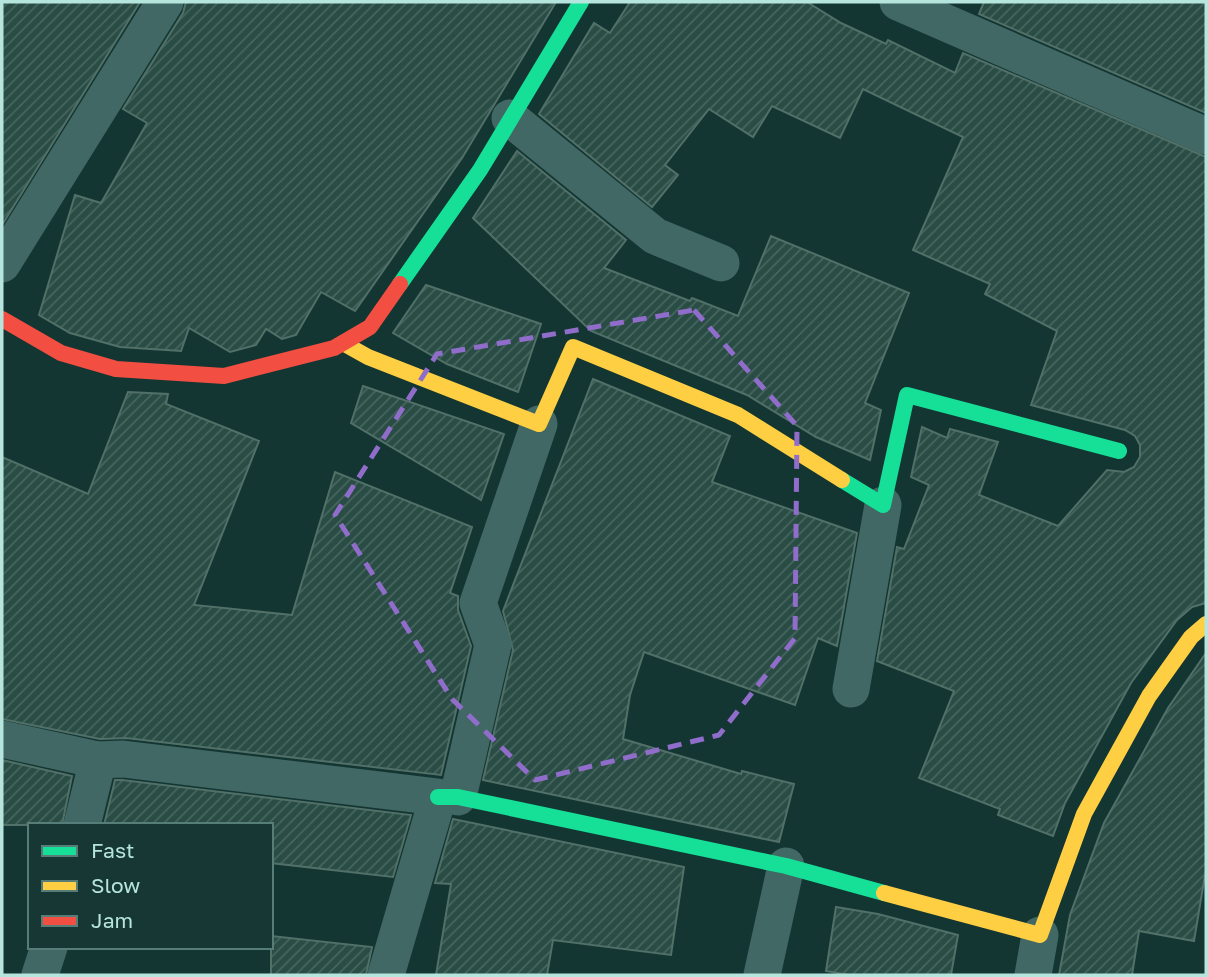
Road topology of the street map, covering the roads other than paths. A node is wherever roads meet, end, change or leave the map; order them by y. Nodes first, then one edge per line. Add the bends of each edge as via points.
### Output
1 (165, 2) edge
2 (581, 2) edge
3 (898, 2) edge
4 (510, 118) junction
5 (1206, 136) edge
6 (721, 263) dead end
7 (2, 264) edge
8 (2, 319) edge
9 (343, 343) junction
10 (539, 424) junction
11 (1119, 451) dead end
12 (883, 505) junction
13 (1206, 624) edge
14 (851, 689) dead end
15 (2, 739) edge
16 (98, 760) junction
17 (448, 797) junction
18 (82, 823) edge
19 (786, 866) junction
20 (1040, 934) junction
21 (48, 949) edge
22 (40, 975) edge
23 (386, 975) edge
24 (762, 975) edge
25 (1033, 975) edge

1 - 7 street
2 - 4 street
3 - 5 street
4 - 6 street via 655,236
4 - 9 street via 480,170 370,327
8 - 9 street via 61,353 116,369 224,376
9 - 10 street
10 - 12 street via 573,347 737,415
10 - 17 street via 478,603 493,645
11 - 12 street via 907,395
12 - 14 street
13 - 20 street via 1191,637 1149,696 1084,814
15 - 16 street
16 - 17 street via 122,759
16 - 18 street
17 - 19 street
17 - 23 street
19 - 20 street
19 - 24 street
20 - 25 street
21 - 22 street

